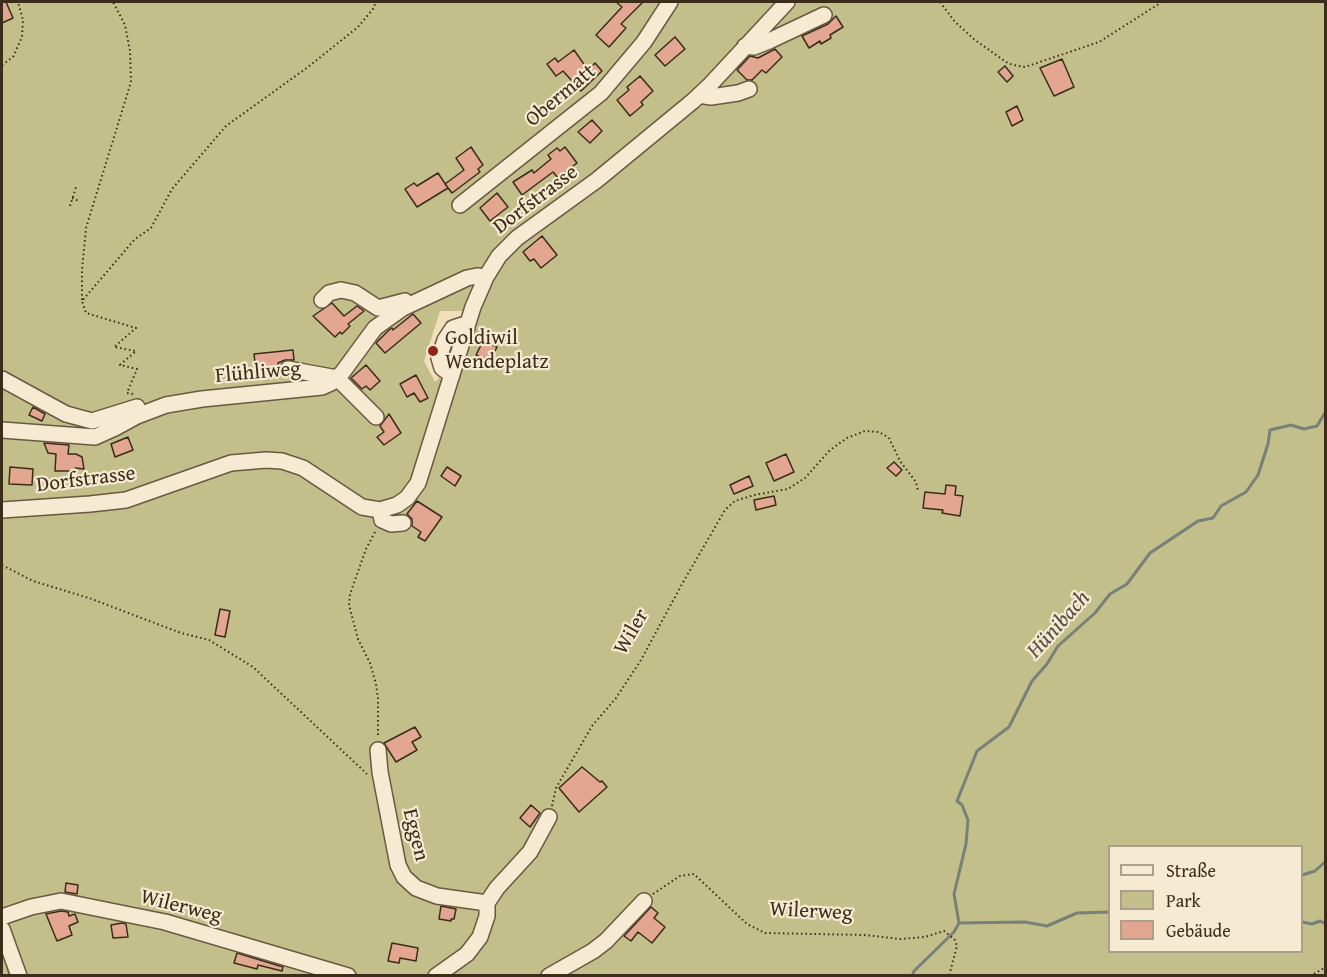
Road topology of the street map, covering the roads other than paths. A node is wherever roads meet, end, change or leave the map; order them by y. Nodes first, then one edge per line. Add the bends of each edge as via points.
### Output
1 (670, 2) edge
2 (787, 2) edge
3 (824, 15) dead end
4 (746, 46) junction
5 (749, 89) dead end
6 (699, 95) junction
7 (460, 205) dead end
8 (486, 277) junction
9 (322, 300) dead end
10 (412, 303) junction
11 (288, 369) dead end
12 (337, 378) junction
13 (2, 379) edge
14 (181, 402) junction
15 (376, 417) dead end
16 (2, 430) edge
17 (2, 510) edge
18 (381, 515) junction
19 (403, 523) dead end
20 (378, 750) road end
21 (549, 817) road end
22 (644, 901) road end
23 (487, 903) junction
24 (2, 917) edge
25 (2, 929) edge
26 (20, 975) edge
27 (348, 975) edge
28 (436, 975) edge
29 (549, 975) edge

1 - 7 street, Obermatt via 644,42 601,93
2 - 4 street, Dorfstrasse
3 - 4 street via 769,41
4 - 6 street, Dorfstrasse
5 - 6 street via 711,97
6 - 8 street, Dorfstrasse via 597,180 517,238
8 - 10 street via 467,278
8 - 18 street, Dorfstrasse via 418,483 402,501
9 - 10 street via 341,290 355,293 378,308 403,301
10 - 12 street via 375,328
11 - 12 street
12 - 14 street, Flühliweg via 315,388
12 - 15 street
13 - 14 street via 66,414 92,421 153,402
14 - 16 street, Flühliweg via 137,416 95,437
17 - 18 street, Dorfstrasse via 126,500 231,463 266,460 303,468 353,502
18 - 19 street via 391,524
20 - 23 street, Eggen via 398,865 404,877 416,888 437,896
21 - 23 street via 530,852
22 - 29 street via 606,941
23 - 28 street via 480,937 467,954
24 - 27 street, Wilerweg via 62,902 165,922
25 - 26 street

